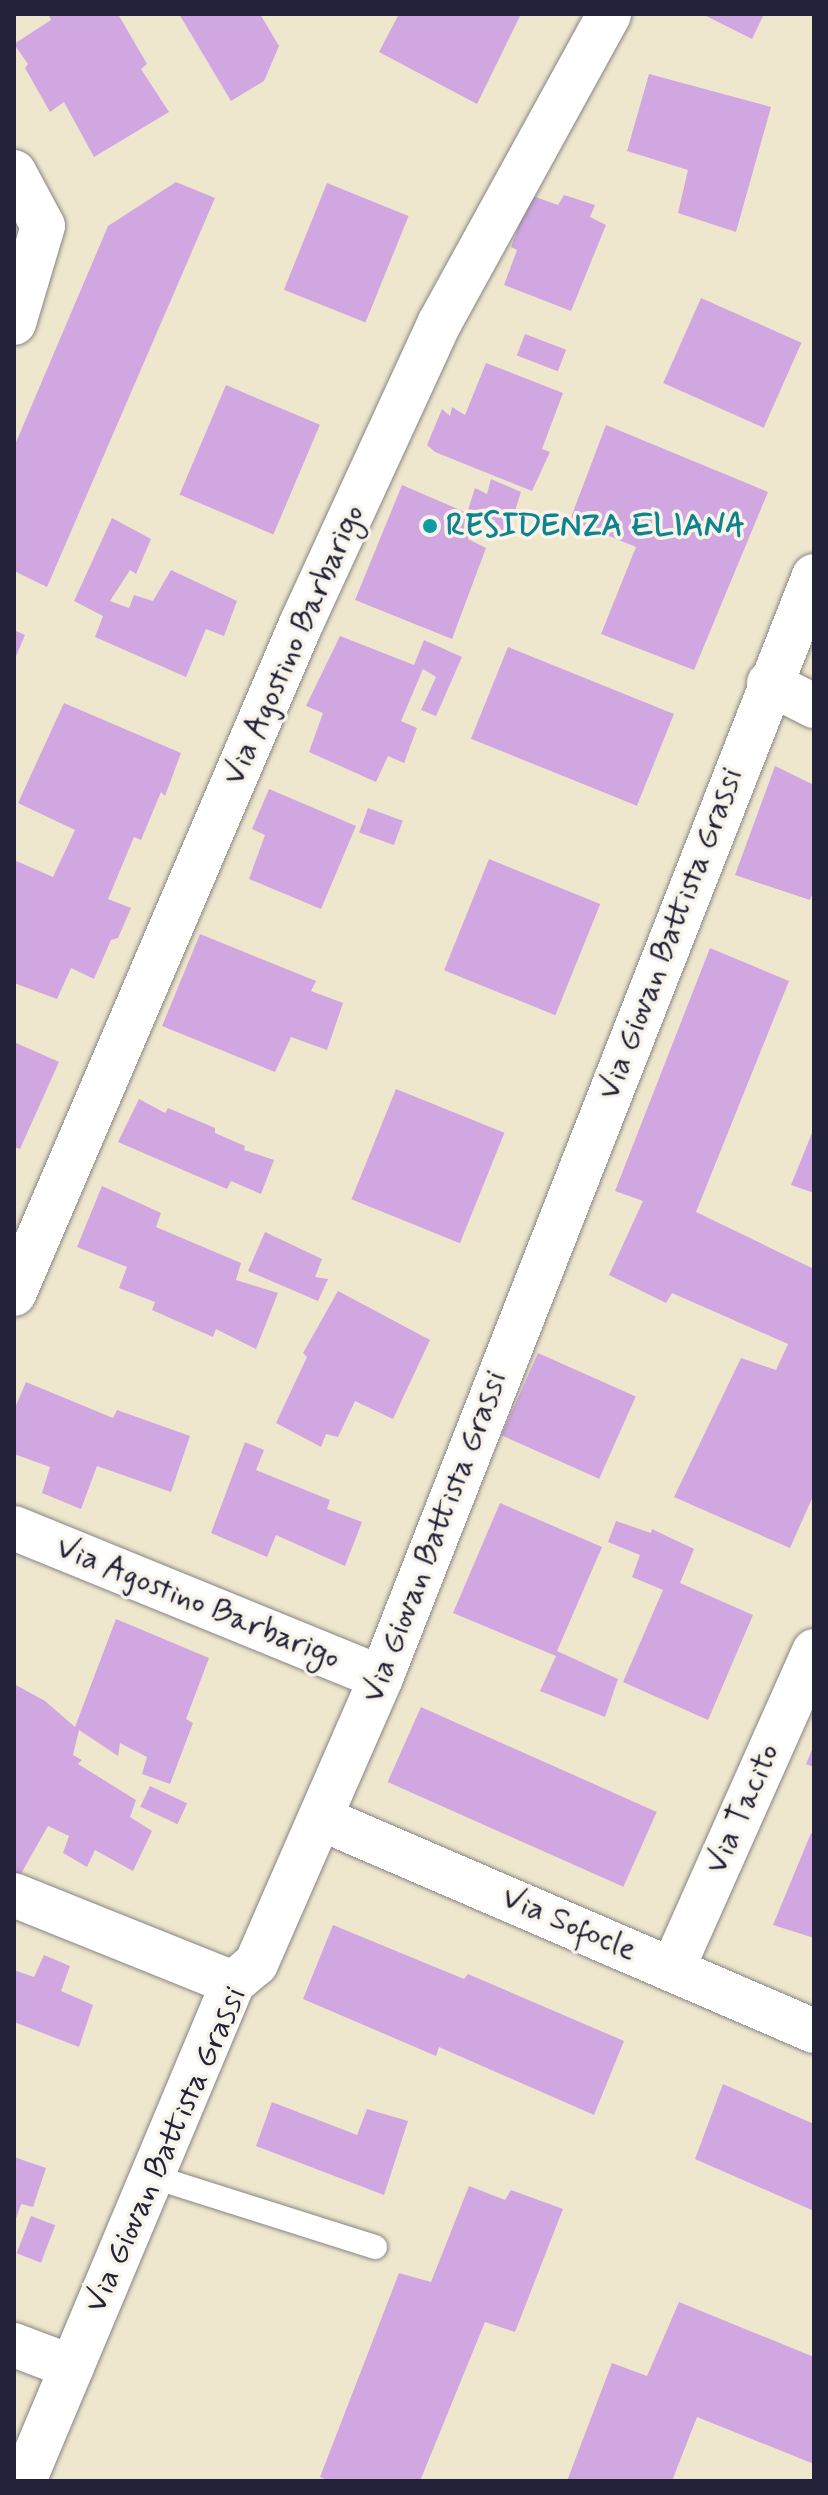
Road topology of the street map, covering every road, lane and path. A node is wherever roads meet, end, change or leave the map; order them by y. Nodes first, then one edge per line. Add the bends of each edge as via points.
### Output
1 (609, 14) edge
2 (14, 172) edge
3 (14, 323) edge
4 (814, 576) edge
5 (769, 683) junction
6 (814, 706) edge
7 (14, 1294) edge
8 (14, 1528) edge
9 (814, 1651) edge
10 (381, 1678) junction
11 (322, 1819) junction
12 (14, 1895) edge
13 (673, 1968) junction
14 (233, 1983) junction
15 (814, 2031) edge
16 (151, 2176) junction
17 (375, 2247) dead end
18 (14, 2345) edge
19 (72, 2367) junction
20 (24, 2481) edge

1 - 7 street, Via Agostino Barbarigo via 440,322 301,624
2 - 3 street via 43,226
4 - 5 street, Via Giovan Battista Grassi
5 - 6 street
5 - 10 street, Via Giovan Battista Grassi
8 - 10 street, Via Agostino Barbarigo
9 - 13 street, Via Tacito
10 - 11 street, Via Giovan Battista Grassi
11 - 13 street, Via Sofocle
11 - 14 street, Via Giovan Battista Grassi via 256,1964
12 - 14 street
13 - 15 street, Via Sofocle
14 - 16 street, Via Giovan Battista Grassi
16 - 17 lane
16 - 19 street, Via Giovan Battista Grassi
18 - 19 street
19 - 20 street, Via Giovan Battista Grassi

